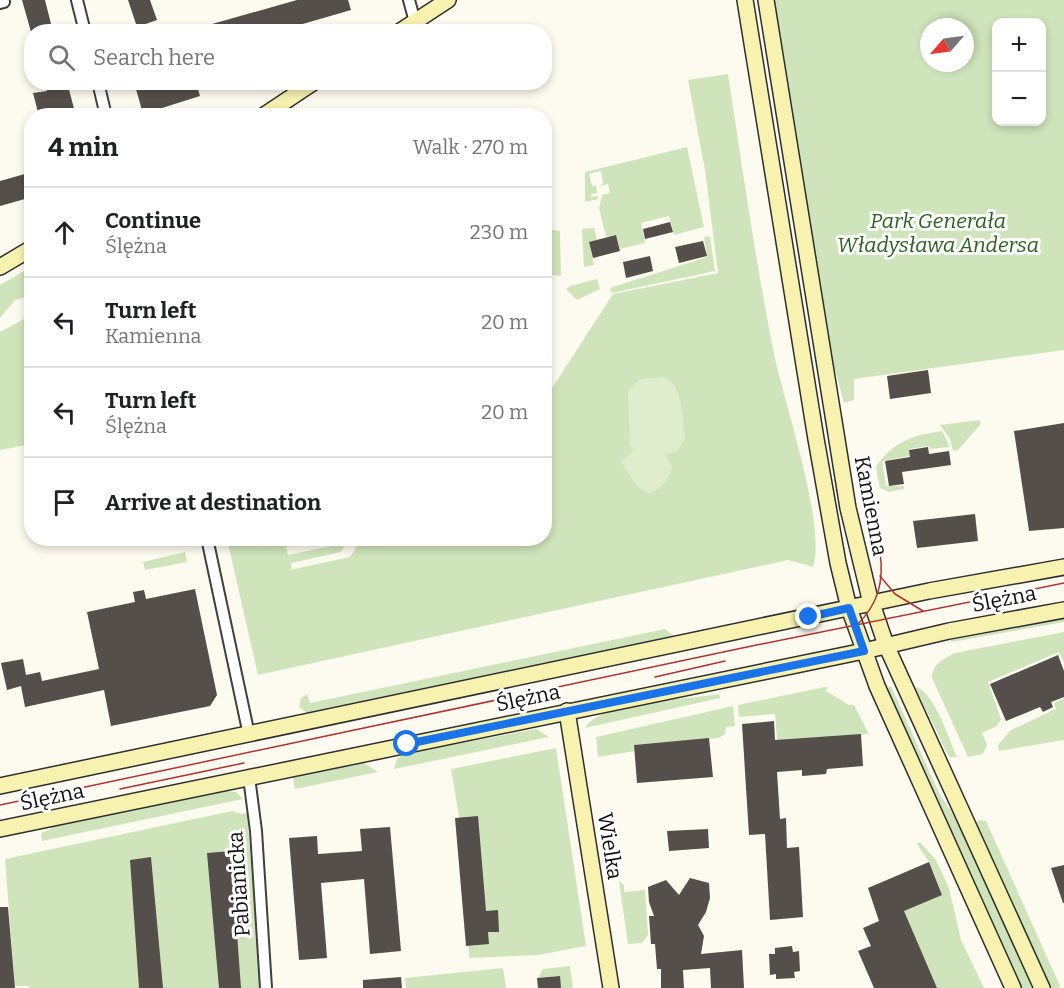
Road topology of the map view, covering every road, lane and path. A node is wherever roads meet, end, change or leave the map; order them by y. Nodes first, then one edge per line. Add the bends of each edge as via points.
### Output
1 (78, 0) edge
2 (409, 0) edge
3 (448, 0) edge
4 (745, 0) edge
5 (766, 0) edge
6 (415, 22) junction
7 (83, 24) edge
8 (412, 24) edge
9 (100, 90) edge
10 (302, 90) edge
11 (104, 108) edge
12 (275, 108) edge
13 (24, 253) edge
14 (0, 267) edge
15 (209, 546) edge
16 (1064, 567) edge
17 (872, 604) junction
18 (849, 608) junction
19 (1064, 610) edge
20 (886, 645) junction
21 (864, 651) junction
22 (567, 711) junction
23 (249, 735) junction
24 (249, 777) junction
25 (0, 786) edge
26 (0, 829) edge
27 (266, 988) edge
28 (610, 988) edge
29 (1013, 988) edge
30 (1042, 988) edge

1 - 7 street
2 - 6 street
3 - 6 street
4 - 18 street, Kamienna via 820,460
5 - 17 street, Kamienna via 844,485
6 - 8 street
9 - 11 street
10 - 12 street
13 - 14 street
15 - 23 street
16 - 17 street, Ślężna
17 - 18 street, Ślężna
17 - 20 street, Kamienna
18 - 21 street, Kamienna
18 - 23 street, Ślężna
19 - 20 street, Ślężna
20 - 21 street, Ślężna
20 - 30 street, Kamienna
21 - 22 street, Ślężna
21 - 29 street, Kamienna
22 - 24 street, Ślężna
22 - 28 street, Wielka
23 - 25 street, Ślężna
24 - 26 street, Ślężna
24 - 27 street, Pabianicka

